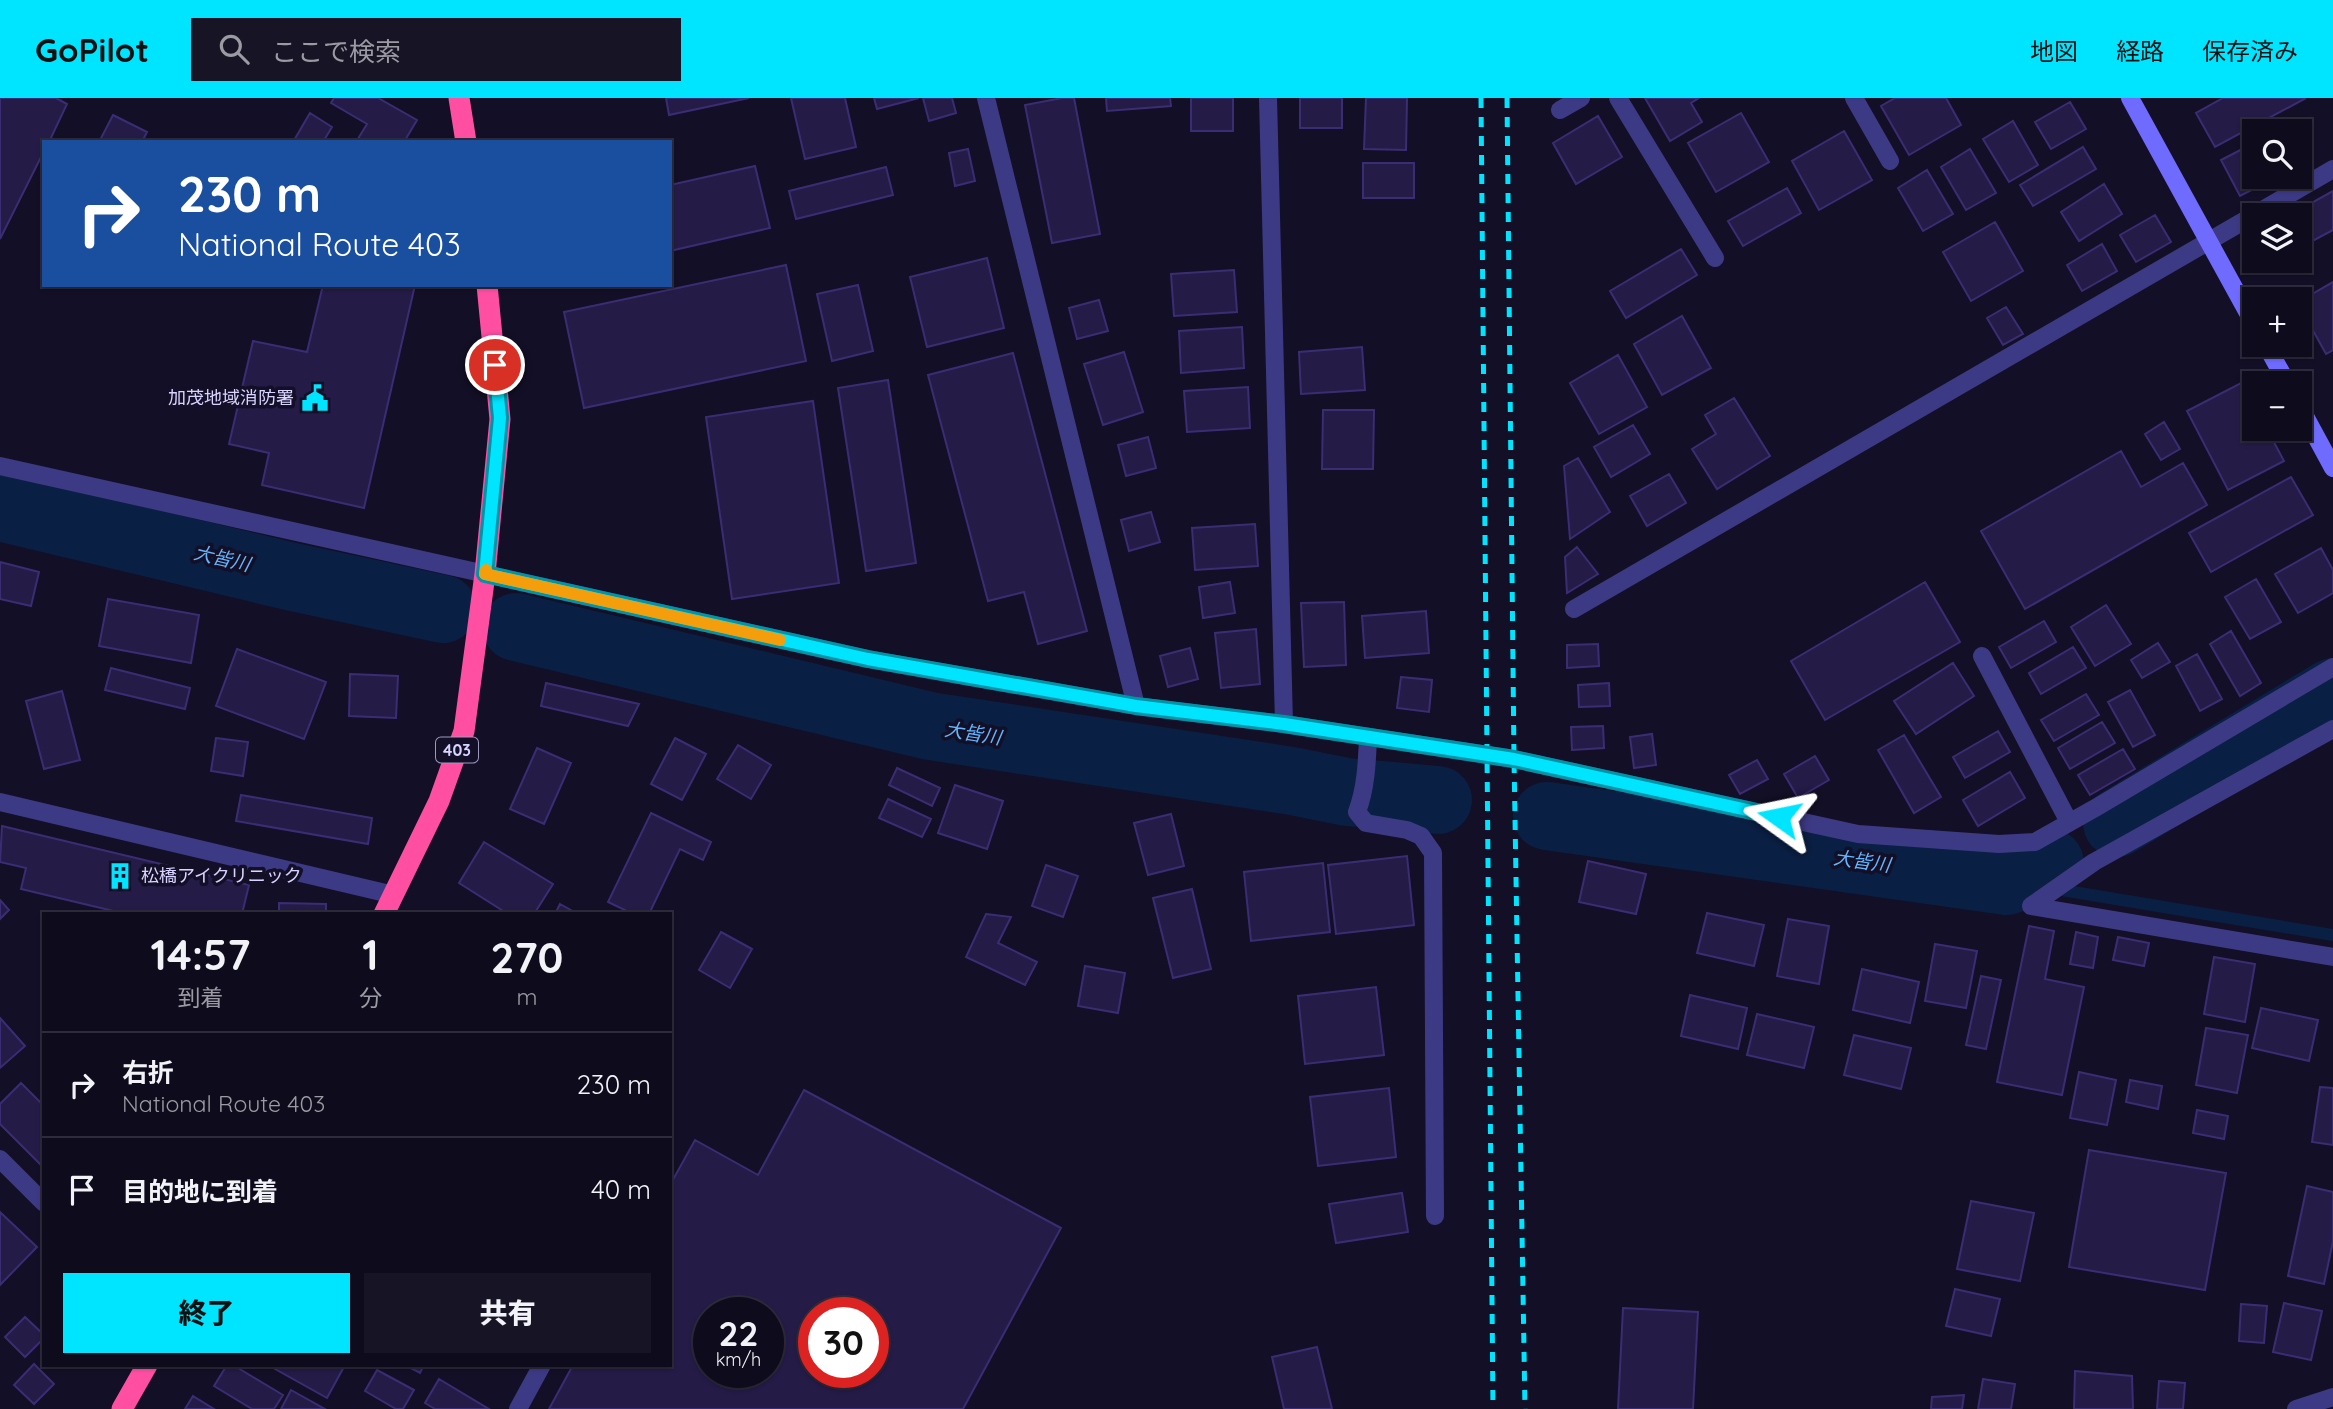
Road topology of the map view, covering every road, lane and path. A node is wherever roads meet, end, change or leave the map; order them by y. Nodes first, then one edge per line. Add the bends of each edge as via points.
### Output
1 (458, 98) edge
2 (986, 98) edge
3 (1268, 98) edge
4 (1581, 98) edge
5 (1618, 98) edge
6 (1854, 98) edge
7 (2130, 98) edge
8 (1560, 110) dead end
9 (466, 140) edge
10 (1890, 160) dead end
11 (2333, 169) edge
12 (2275, 203) edge
13 (2242, 222) edge
14 (2209, 242) junction
15 (1715, 258) dead end
16 (487, 287) edge
17 (2242, 302) edge
18 (2312, 429) edge
19 (0, 466) edge
20 (2333, 468) edge
21 (485, 574) junction
22 (1574, 610) dead end
23 (1982, 656) dead end
24 (2333, 667) edge
25 (1136, 706) junction
26 (1284, 724) junction
27 (2333, 729) edge
28 (1368, 738) junction
29 (0, 802) edge
30 (2069, 822) junction
31 (389, 904) edge
32 (2333, 957) edge
33 (0, 1159) edge
34 (42, 1201) edge
35 (1435, 1216) dead end
36 (146, 1367) edge
37 (541, 1367) edge
38 (2333, 1397) edge
39 (122, 1409) edge
40 (518, 1409) edge
41 (2296, 1409) edge

1 - 9 highway
2 - 25 street
3 - 26 street
4 - 8 street
5 - 15 street
6 - 10 street
7 - 14 street
11 - 12 street
13 - 14 street
14 - 17 street
14 - 22 street
16 - 21 highway, 403 via 500,418
18 - 20 street
19 - 21 street
21 - 25 street via 868,659
21 - 31 highway, 403 via 464,731 439,801
23 - 30 street
24 - 30 street
25 - 26 street
26 - 28 street
27 - 32 street via 2081,871 2031,906
28 - 30 street via 1514,759 1858,834 1998,844 2035,842
28 - 35 street via 1357,812 1366,823 1422,836 1433,853
29 - 31 street
33 - 34 street
36 - 39 highway
37 - 40 street
38 - 41 street

